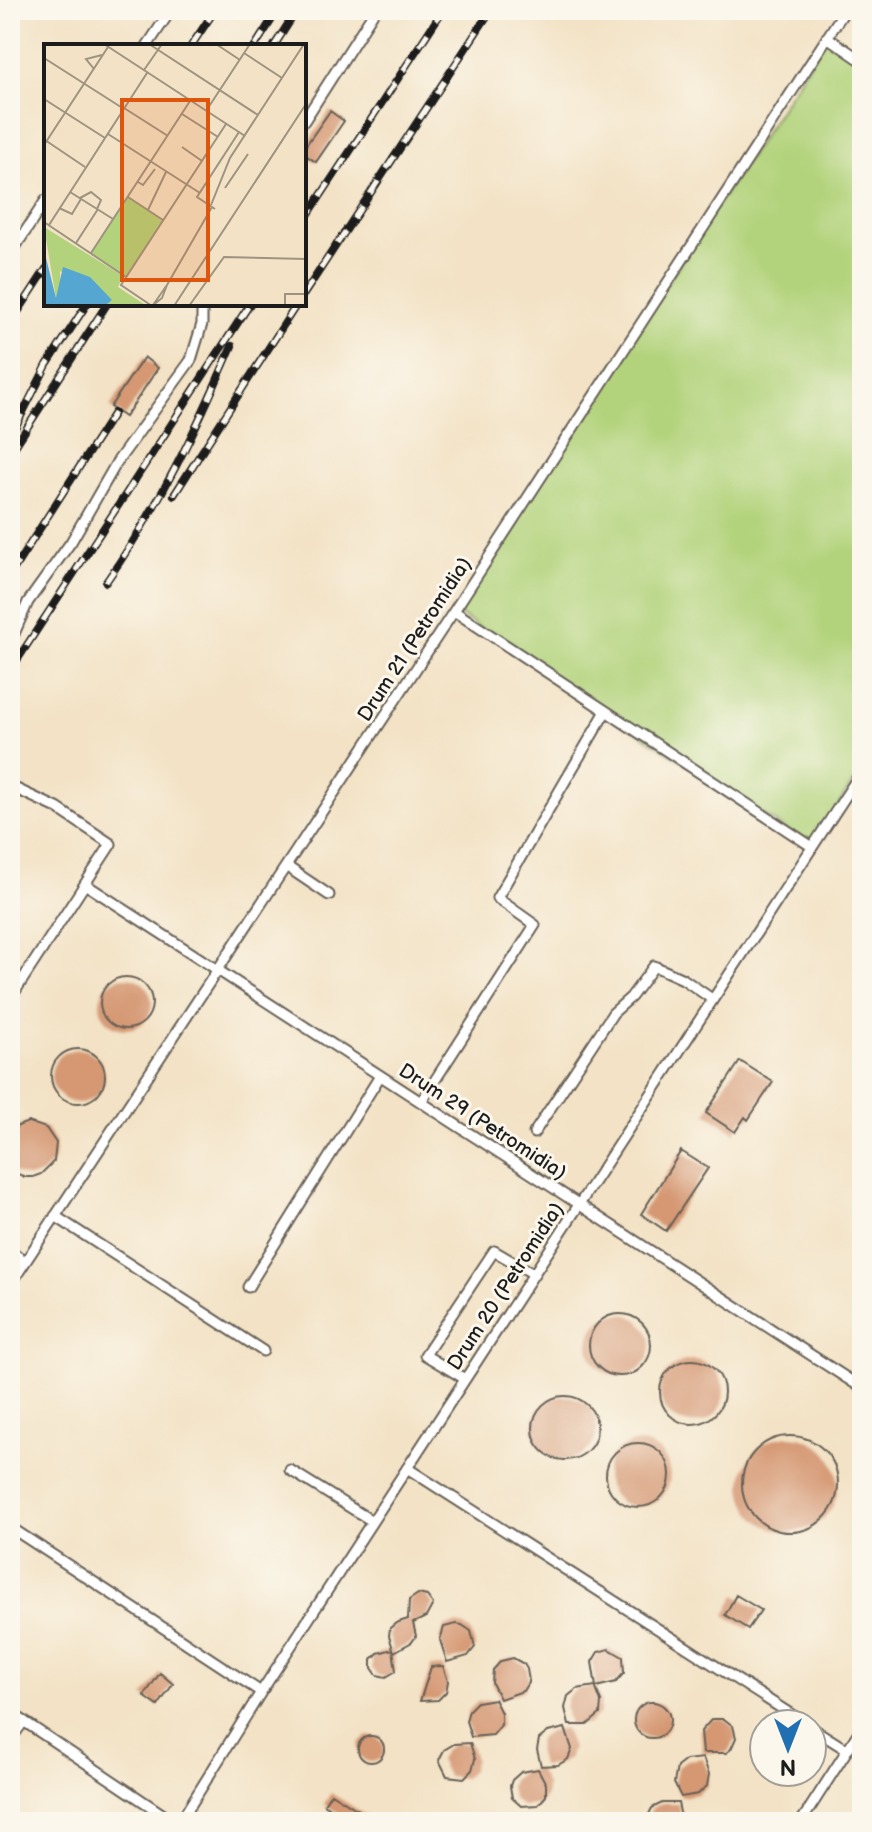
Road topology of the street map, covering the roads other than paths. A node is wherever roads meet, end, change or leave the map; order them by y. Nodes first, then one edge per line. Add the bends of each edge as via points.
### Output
1 (171, 10) edge
2 (375, 10) edge
3 (845, 10) edge
4 (827, 37) junction
5 (148, 44) edge
6 (862, 61) edge
7 (306, 118) edge
8 (44, 203) edge
9 (10, 255) edge
10 (202, 306) edge
11 (454, 611) junction
12 (10, 643) edge
13 (606, 711) junction
14 (862, 771) edge
15 (10, 786) edge
16 (811, 846) junction
17 (286, 866) junction
18 (85, 884) junction
19 (329, 895) dead end
20 (217, 971) junction
21 (10, 999) edge
22 (712, 999) junction
23 (380, 1076) junction
24 (421, 1102) junction
25 (534, 1133) dead end
26 (580, 1204) junction
27 (55, 1216) junction
28 (10, 1251) edge
29 (25, 1261) junction
30 (534, 1274) junction
31 (10, 1285) edge
32 (248, 1287) dead end
33 (263, 1351) dead end
34 (465, 1379) junction
35 (862, 1388) edge
36 (407, 1468) junction
37 (290, 1470) dead end
38 (372, 1521) junction
39 (10, 1527) edge
40 (261, 1692) junction
41 (781, 1708) edge
42 (10, 1712) edge
43 (24, 1721) junction
44 (862, 1727) edge
45 (828, 1738) edge
46 (10, 1740) edge
47 (858, 1743) edge
48 (847, 1750) junction
49 (177, 1822) edge
50 (801, 1822) edge

1 - 5 lane
2 - 7 lane
3 - 4 lane, Drum 21 (Petromidia)
4 - 6 lane
4 - 11 lane, Drum 21 (Petromidia)
8 - 9 lane
10 - 12 lane via 191,360 117,462 85,520 28,602
11 - 13 lane
11 - 17 lane, Drum 21 (Petromidia)
13 - 16 lane
13 - 24 lane via 497,898 535,925
14 - 16 lane, Drum 20 (Petromidia)
15 - 18 lane via 57,808 111,844
16 - 22 lane, Drum 20 (Petromidia)
17 - 19 lane
17 - 20 lane, Drum 21 (Petromidia)
18 - 20 lane, Drum 29 (Petromidia)
18 - 21 lane
20 - 23 lane, Drum 29 (Petromidia)
20 - 27 lane, Drum 21 (Petromidia)
22 - 25 lane via 654,966 613,1013
22 - 26 lane, Drum 20 (Petromidia)
23 - 24 lane, Drum 29 (Petromidia)
23 - 32 lane
24 - 26 lane, Drum 29 (Petromidia)
26 - 30 lane, Drum 20 (Petromidia)
26 - 35 lane, Drum 29 (Petromidia)
27 - 29 lane, Drum 21 (Petromidia)
27 - 33 lane
28 - 29 lane
29 - 31 lane, Drum 21 (Petromidia)
30 - 34 lane, Drum 20 (Petromidia)
30 - 34 lane via 494,1251 425,1355
34 - 36 lane, Drum 20 (Petromidia)
36 - 38 lane, Drum 20 (Petromidia)
36 - 41 lane
37 - 38 lane
38 - 40 lane, Drum 20 (Petromidia)
39 - 40 lane
40 - 49 lane, Drum 20 (Petromidia)
42 - 43 lane
43 - 46 lane
43 - 49 lane
44 - 47 lane
45 - 48 lane
47 - 48 lane
48 - 50 lane

